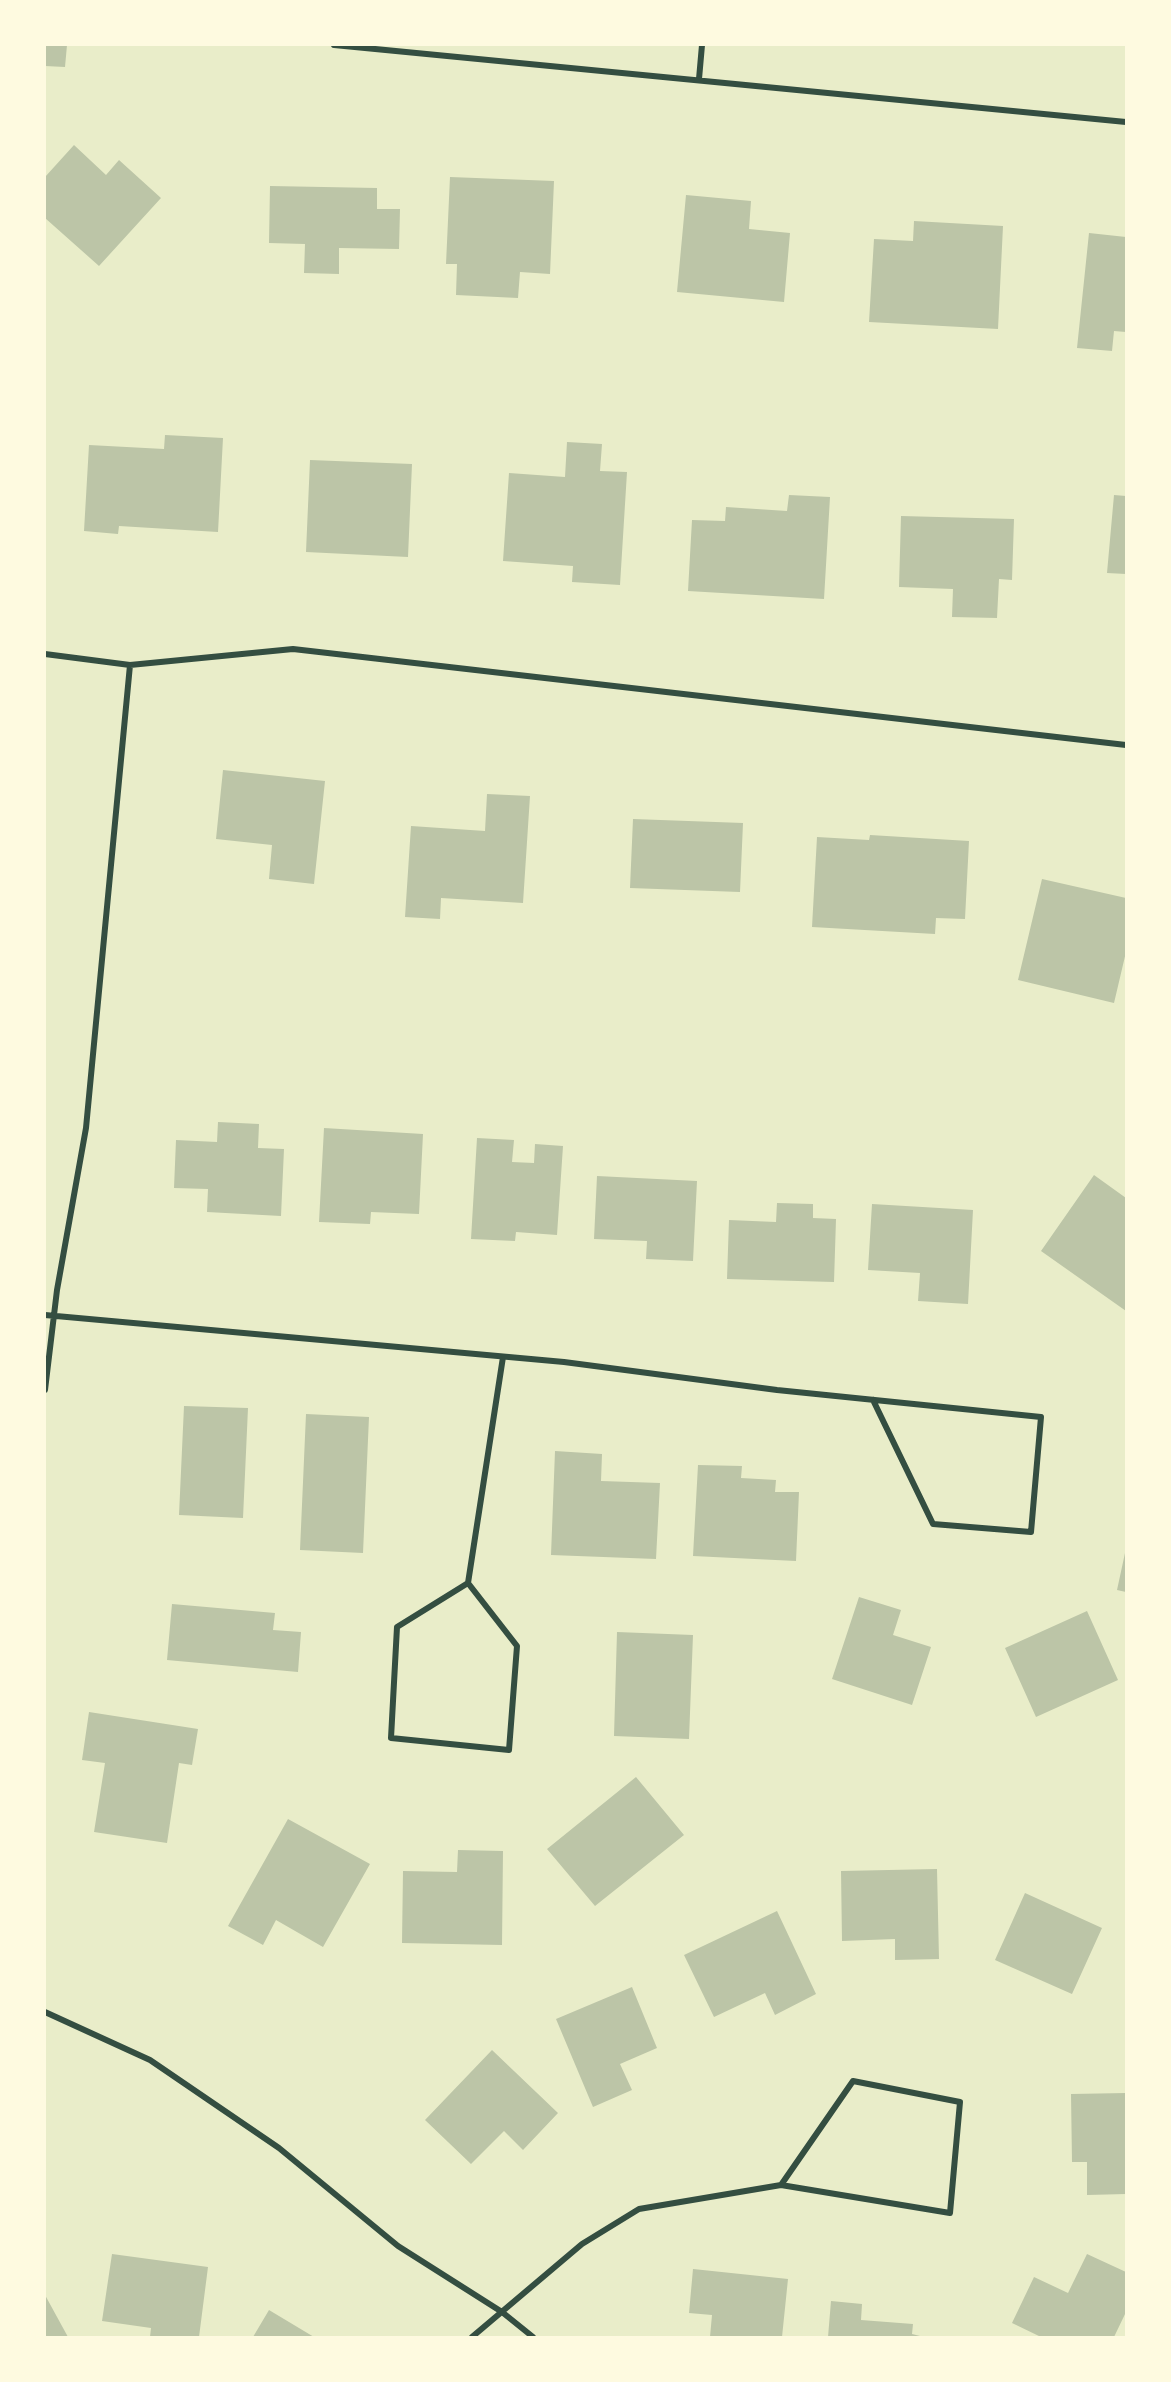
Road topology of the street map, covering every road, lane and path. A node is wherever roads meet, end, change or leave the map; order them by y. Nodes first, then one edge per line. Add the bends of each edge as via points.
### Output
1 (334, 45) edge
2 (702, 45) edge
3 (699, 80) junction
4 (1126, 122) edge
5 (45, 654) edge
6 (130, 665) junction
7 (1126, 745) edge
8 (45, 1315) edge
9 (54, 1316) junction
10 (503, 1357) junction
11 (45, 1390) edge
12 (873, 1400) junction
13 (468, 1582) junction
14 (45, 2012) edge
15 (781, 2185) junction
16 (502, 2312) junction
17 (472, 2337) edge
18 (533, 2337) edge

1 - 3 street
2 - 3 street
3 - 4 street
5 - 6 street
6 - 7 street via 293,649
6 - 9 street via 86,1128
8 - 9 street
9 - 10 street
9 - 11 street
10 - 12 street
10 - 13 street
12 - 12 street via 933,1524 1031,1532 1041,1417
13 - 13 street via 397,1627 391,1738 509,1750 517,1646
14 - 16 street via 150,2060 279,2148 398,2246
15 - 15 street via 950,2213 960,2102 853,2081
15 - 16 street via 639,2209 582,2244
16 - 17 street
16 - 18 street

